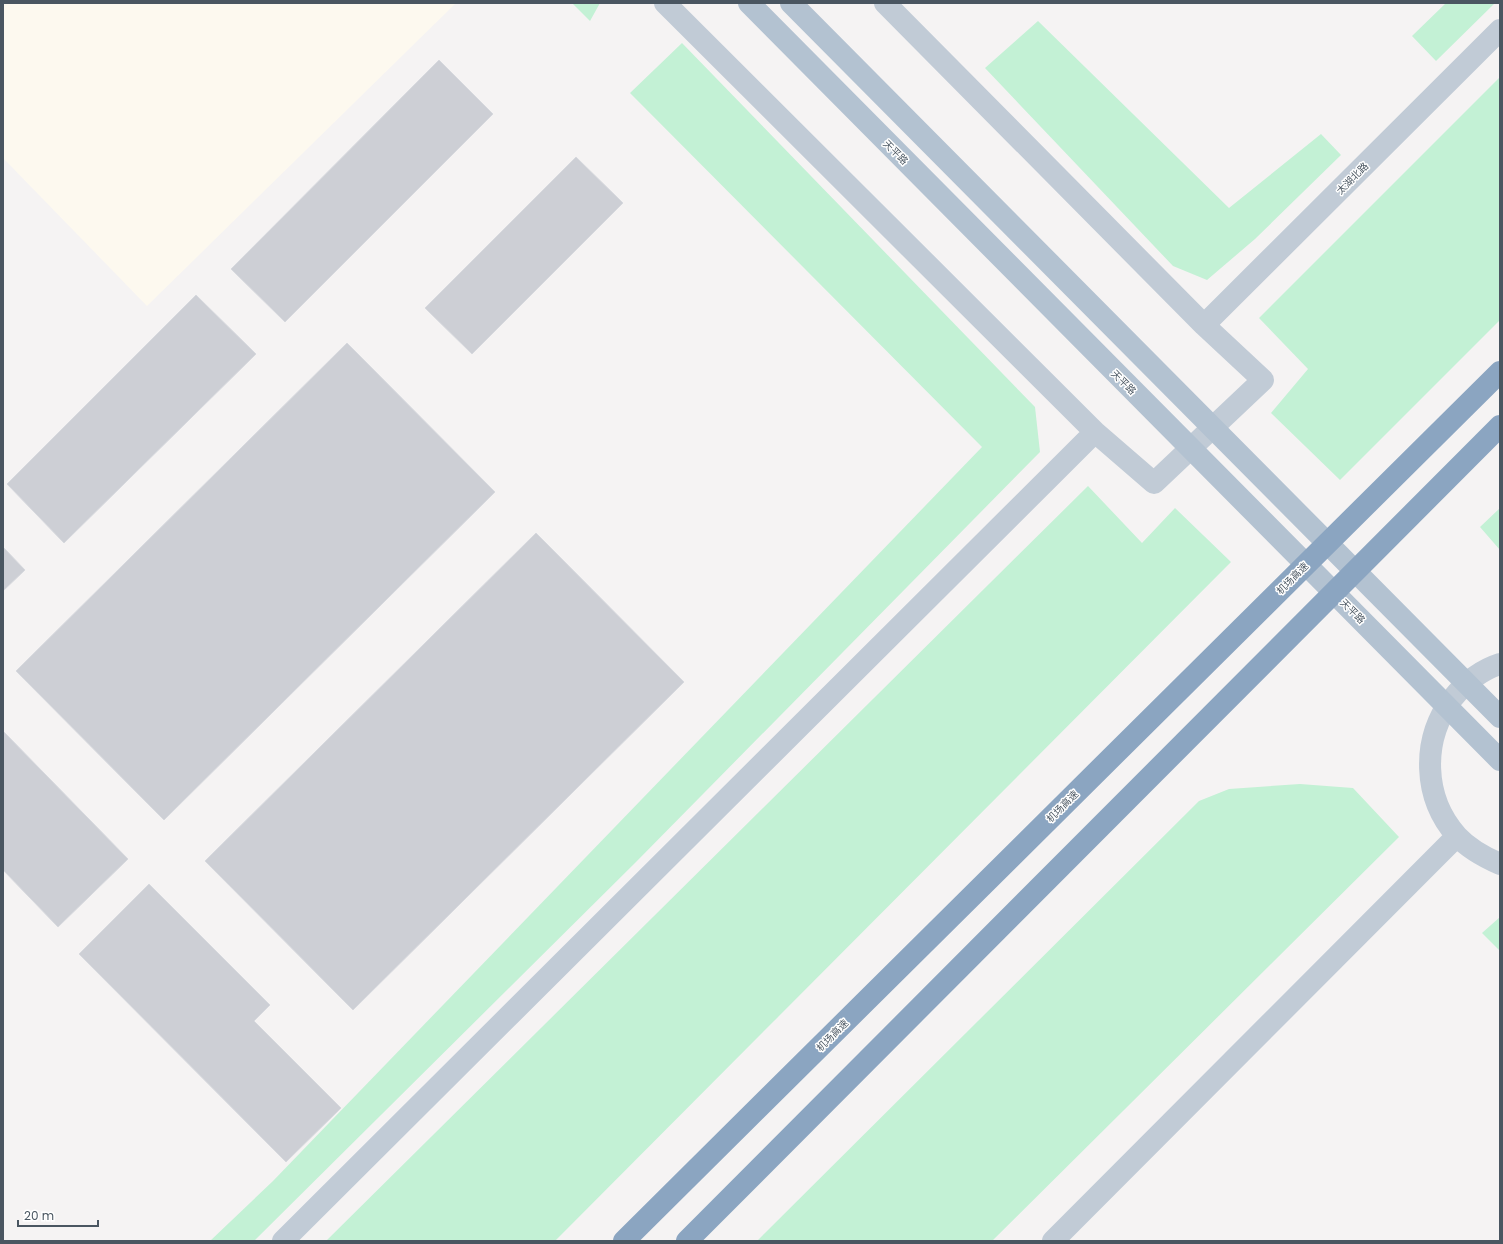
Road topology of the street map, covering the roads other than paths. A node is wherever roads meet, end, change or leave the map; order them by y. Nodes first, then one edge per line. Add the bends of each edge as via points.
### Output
1 (665, 3) edge
2 (749, 3) edge
3 (791, 3) edge
4 (885, 3) edge
5 (1500, 30) edge
6 (1204, 325) junction
7 (1500, 372) edge
8 (1500, 426) edge
9 (1096, 432) junction
10 (1500, 664) edge
11 (1500, 717) edge
12 (1500, 760) edge
13 (1457, 836) junction
14 (1500, 864) edge
15 (283, 1241) edge
16 (624, 1241) edge
17 (687, 1241) edge
18 (1053, 1241) edge

1 - 9 street
2 - 12 main road, 天平路
3 - 11 main road
4 - 6 street
5 - 6 street, 太湖北路
6 - 9 street via 1263,380 1154,483
7 - 16 highway, 机场高速
8 - 17 highway
9 - 15 street
10 - 13 street via 1476,676 1458,691 1444,709 1435,730 1430,752 1434,797 1443,818
13 - 14 street via 1485,858
13 - 18 street

